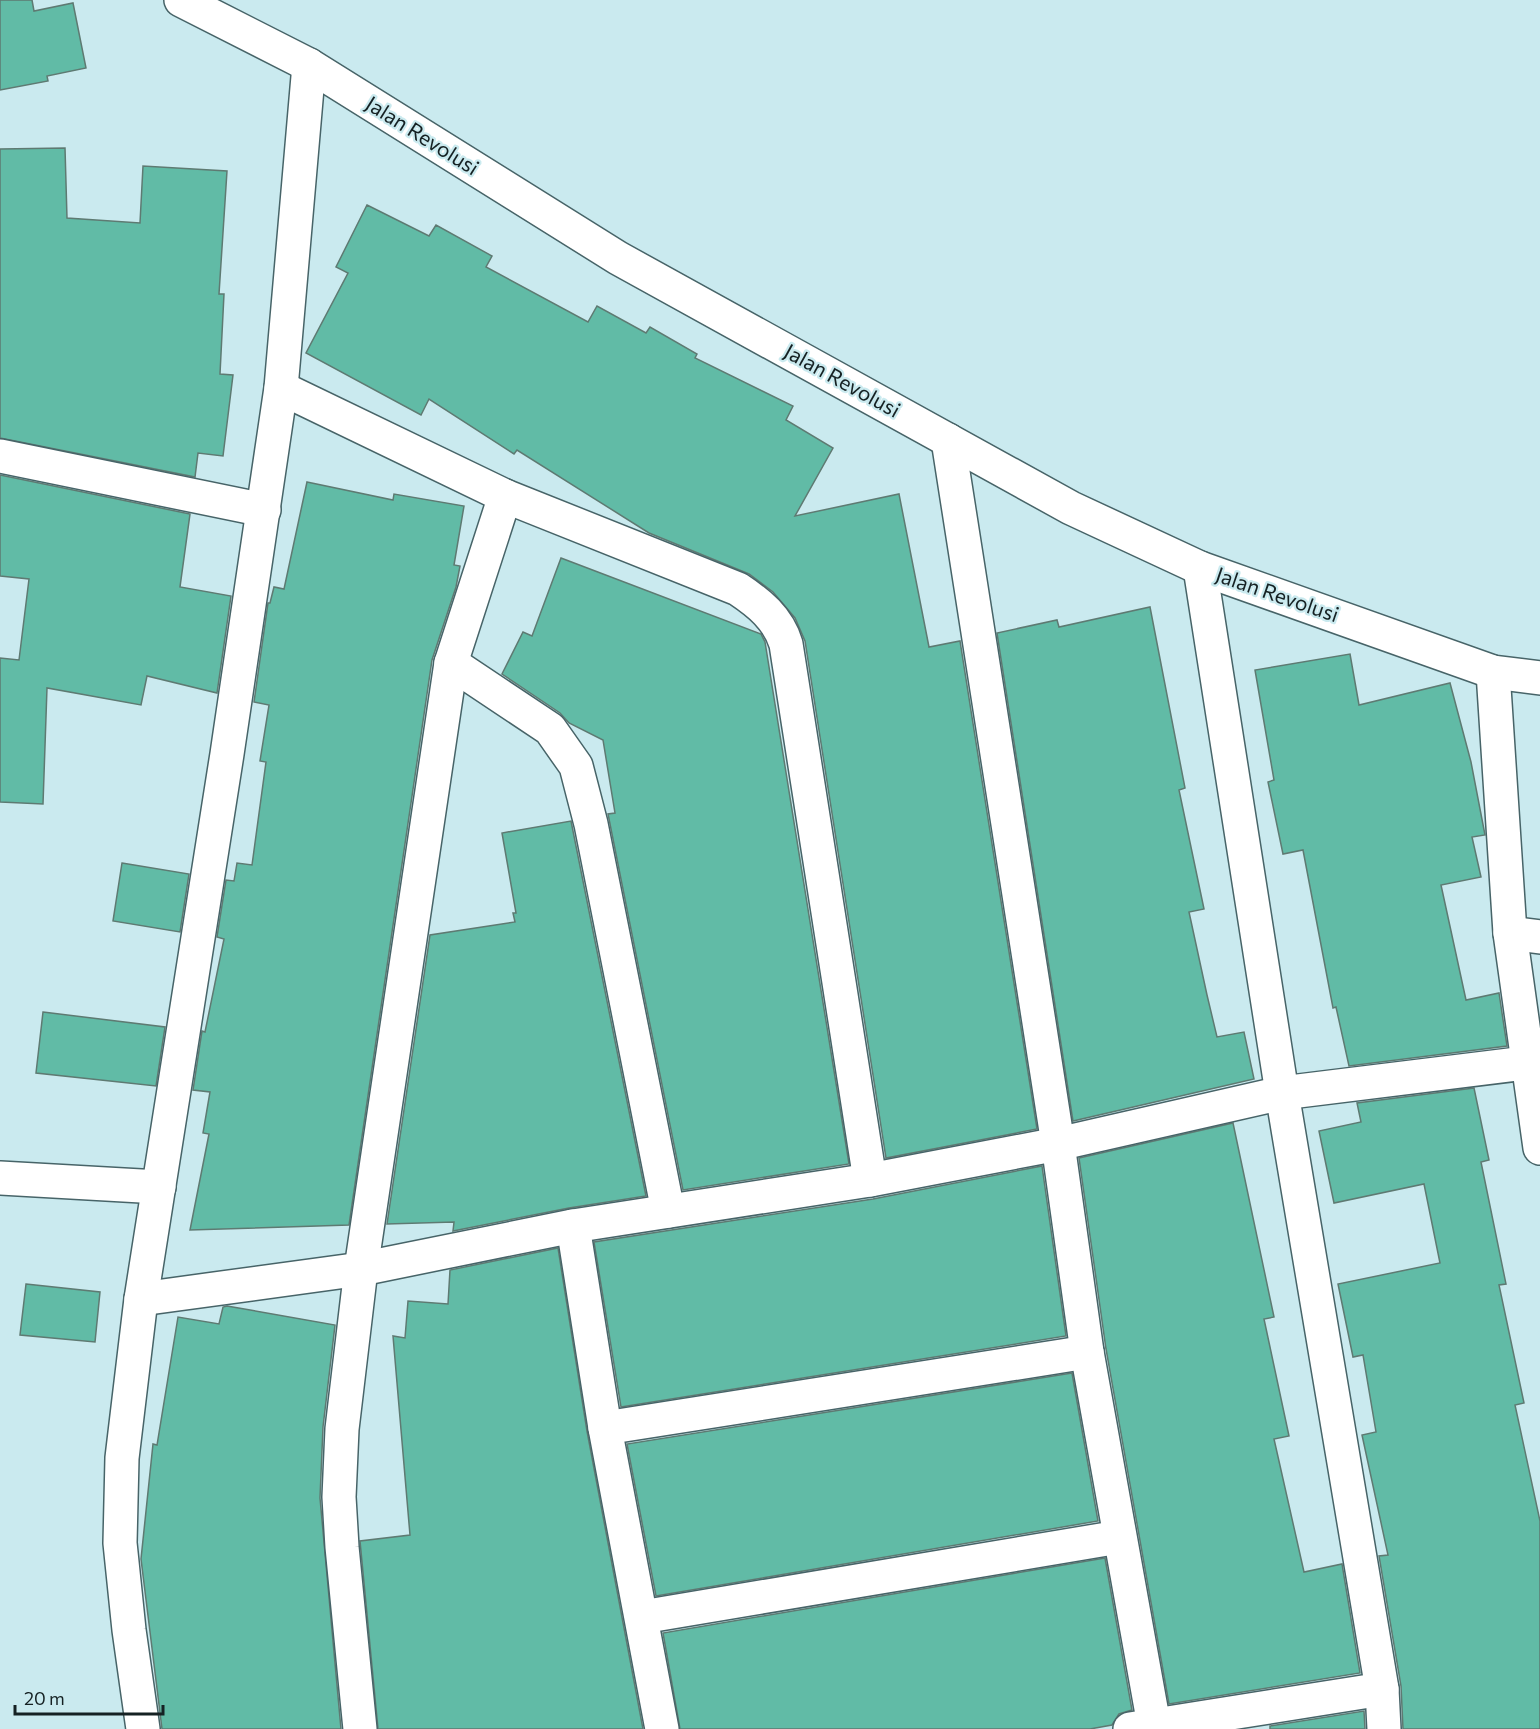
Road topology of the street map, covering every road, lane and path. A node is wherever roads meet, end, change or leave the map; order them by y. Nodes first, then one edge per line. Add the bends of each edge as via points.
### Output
1 (191, 2) edge
2 (309, 65) junction
3 (281, 388) junction
4 (948, 440) junction
5 (0, 456) edge
6 (504, 496) junction
7 (264, 510) junction
8 (1200, 568) junction
9 (451, 663) junction
10 (1493, 672) junction
11 (1540, 678) edge
12 (1525, 935) edge
13 (1526, 1063) junction
14 (1282, 1093) junction
15 (1058, 1144) junction
16 (1540, 1148) edge
17 (0, 1178) edge
18 (870, 1180) junction
19 (159, 1187) junction
20 (668, 1211) junction
21 (573, 1226) junction
22 (361, 1269) junction
23 (141, 1299) junction
24 (1087, 1352) junction
25 (605, 1428) junction
26 (1119, 1537) junction
27 (642, 1617) junction
28 (1382, 1689) junction
29 (1142, 1727) edge
30 (143, 1729) edge
31 (360, 1729) edge
32 (662, 1729) edge
33 (1384, 1729) edge

1 - 2 street, Jalan Revolusi
2 - 3 street
2 - 4 street, Jalan Revolusi via 618,258
3 - 6 street
3 - 7 street
4 - 8 street, Jalan Revolusi via 1071,508
4 - 15 street
5 - 7 street
6 - 9 street
6 - 18 street via 738,589 762,606 783,634
7 - 19 street
8 - 10 street, Jalan Revolusi
8 - 14 street
9 - 20 street via 550,729 576,766 594,836
9 - 22 street
10 - 11 street, Jalan Revolusi
10 - 12 street
12 - 13 street
13 - 14 street
13 - 16 street
14 - 15 street
14 - 28 street
15 - 18 street
15 - 24 street
17 - 19 street
18 - 20 street
19 - 23 street
20 - 21 street
21 - 22 street
21 - 25 street
22 - 23 street
22 - 31 street via 342,1429 339,1497
23 - 30 street via 122,1458 120,1543
24 - 25 street
24 - 26 street
25 - 27 street
26 - 27 street
26 - 29 street
27 - 32 street
28 - 29 street
28 - 33 street

